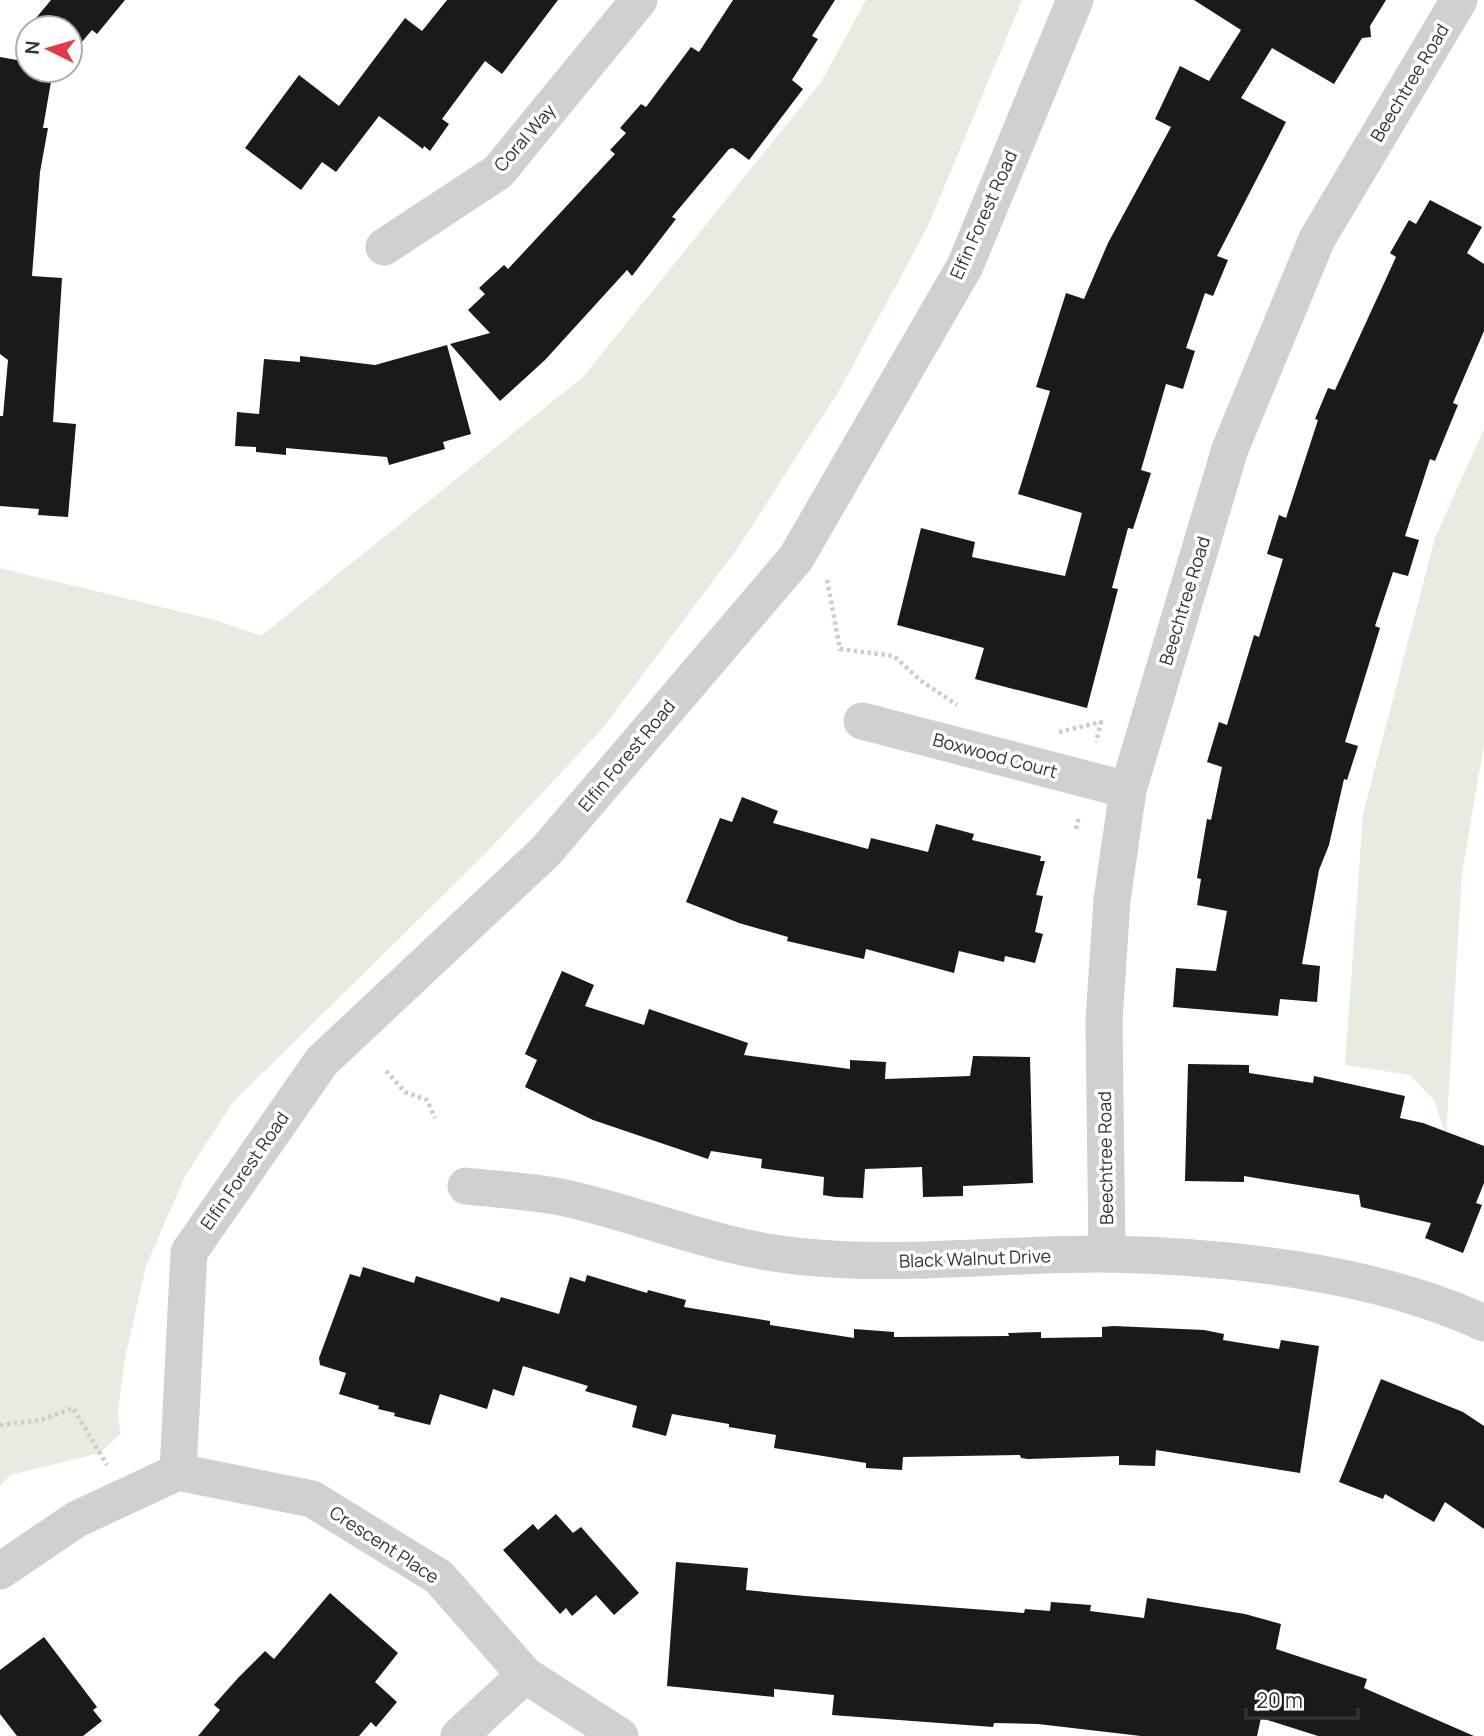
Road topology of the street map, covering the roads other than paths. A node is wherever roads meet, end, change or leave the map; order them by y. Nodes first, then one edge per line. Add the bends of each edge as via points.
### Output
1 (639, 0) edge
2 (1075, 0) edge
3 (1459, 0) edge
4 (384, 247) dead end
5 (862, 721) dead end
6 (1128, 789) junction
7 (466, 1186) dead end
8 (1108, 1254) junction
9 (1484, 1323) edge
10 (178, 1472) junction
11 (0, 1571) edge
12 (525, 1675) junction
13 (459, 1736) edge
14 (620, 1736) edge

1 - 4 street, Coral Way via 498,172
2 - 10 street, Elfin Forest Road via 965,266 796,558 546,851 322,1061 189,1252
3 - 6 street, Beechtree Road via 1317,239 1230,449
5 - 6 street, Boxwood Court
6 - 8 street, Beechtree Road via 1112,900 1104,1021
7 - 8 street, Black Walnut Drive via 569,1198 708,1241 803,1257 872,1262
8 - 9 street, Black Walnut Drive via 1263,1265 1382,1287
10 - 11 street via 77,1519
10 - 12 street, Crescent Place via 312,1499 439,1577
12 - 13 street
12 - 14 street, Crescent Place

